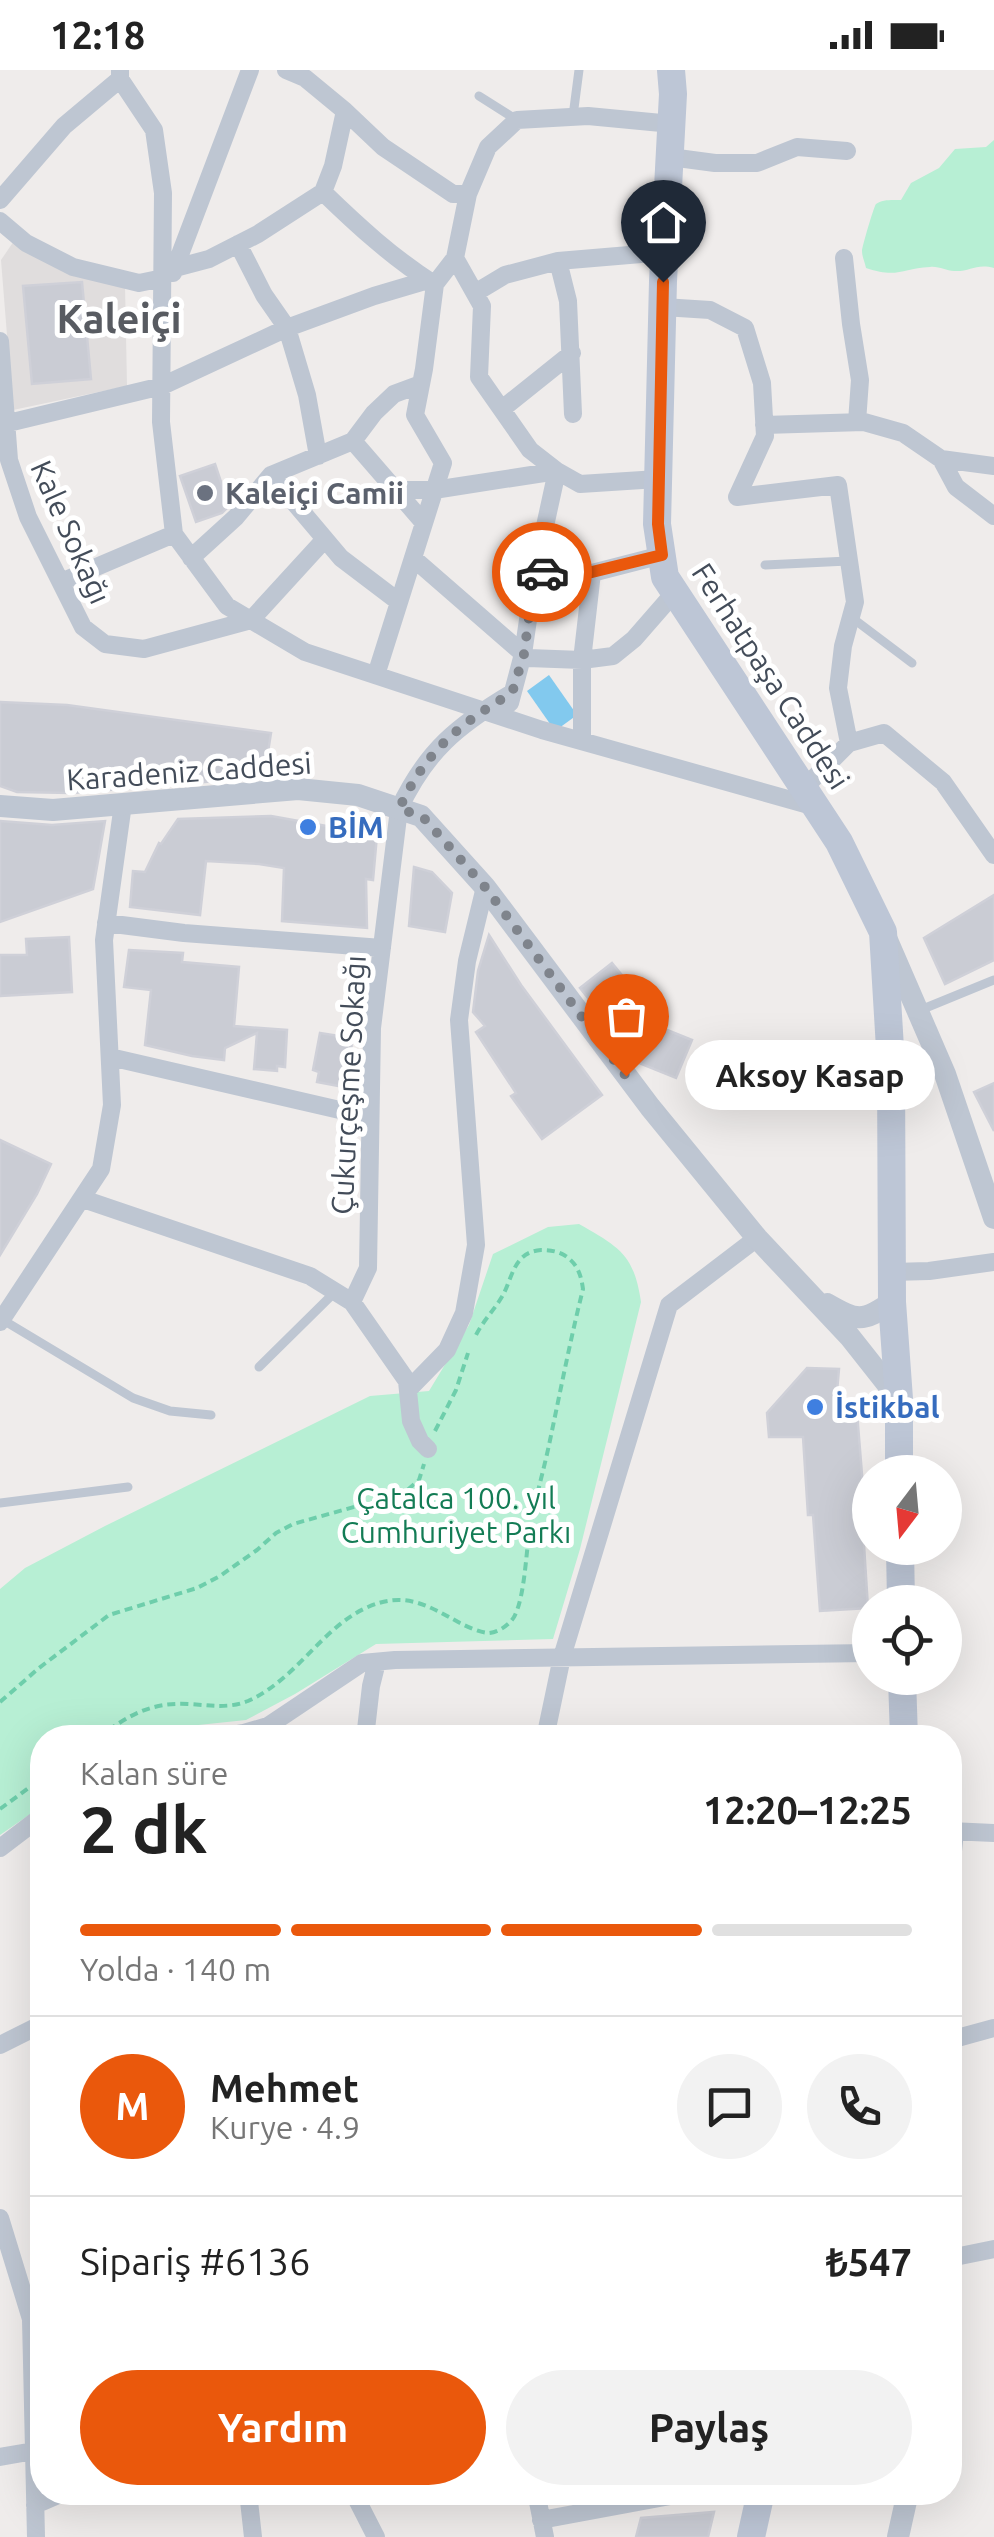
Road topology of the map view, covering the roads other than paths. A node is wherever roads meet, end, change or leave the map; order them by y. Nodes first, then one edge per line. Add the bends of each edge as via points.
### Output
1 (250, 70) edge
2 (286, 70) edge
3 (579, 70) edge
4 (669, 70) edge
5 (120, 74) edge
6 (479, 96) dead end
7 (345, 111) junction
8 (573, 116) junction
9 (517, 120) junction
10 (672, 124) junction
11 (847, 151) dead end
12 (670, 158) junction
13 (323, 192) junction
14 (468, 194) junction
15 (0, 200) edge
16 (0, 221) edge
17 (238, 244) junction
18 (665, 252) junction
19 (455, 258) junction
20 (844, 258) dead end
21 (558, 261) junction
22 (167, 281) junction
23 (432, 282) junction
24 (475, 293) junction
25 (662, 307) junction
26 (286, 328) junction
27 (0, 342) edge
28 (572, 353) junction
29 (421, 384) junction
30 (162, 386) junction
31 (502, 410) junction
32 (573, 414) dead end
33 (857, 422) junction
34 (3, 424) edge
35 (764, 425) junction
36 (353, 442) junction
37 (318, 456) junction
38 (941, 459) junction
39 (994, 466) edge
40 (556, 470) junction
41 (271, 475) junction
42 (658, 479) junction
43 (396, 490) junction
44 (434, 490) junction
45 (994, 516) edge
46 (424, 523) junction
47 (174, 534) junction
48 (326, 539) junction
49 (662, 555) junction
50 (191, 558) junction
51 (413, 558) junction
52 (848, 561) junction
53 (765, 565) dead end
54 (535, 572) junction
55 (592, 572) junction
56 (61, 582) junction
57 (675, 592) junction
58 (399, 602) junction
59 (851, 617) junction
60 (251, 620) junction
61 (524, 654) junction
62 (582, 660) junction
63 (912, 663) dead end
64 (376, 675) junction
65 (512, 693) junction
66 (483, 710) junction
67 (506, 718) junction
68 (582, 741) junction
69 (849, 743) junction
70 (810, 798) junction
71 (123, 804) junction
72 (0, 806) edge
73 (399, 809) junction
74 (994, 855) edge
75 (485, 887) junction
76 (106, 924) junction
77 (883, 932) junction
78 (382, 948) junction
79 (994, 980) edge
80 (917, 1011) junction
81 (110, 1057) junction
82 (370, 1117) junction
83 (985, 1163) edge
84 (83, 1199) junction
85 (994, 1218) edge
86 (757, 1238) junction
87 (994, 1262) edge
88 (892, 1272) junction
89 (335, 1292) junction
90 (811, 1295) junction
91 (352, 1302) junction
92 (892, 1302) junction
93 (1, 1321) edge
94 (259, 1367) dead end
95 (409, 1388) junction
96 (899, 1400) junction
97 (211, 1415) dead end
98 (428, 1450) road end
99 (900, 1455) edge
100 (128, 1487) dead end
101 (0, 1503) edge
102 (852, 1653) edge
103 (562, 1657) junction
104 (376, 1662) junction
105 (903, 1695) edge
106 (269, 1725) edge
107 (366, 1725) edge
108 (547, 1725) edge
109 (904, 1725) edge
110 (30, 1825) edge
111 (962, 1831) edge
112 (994, 1833) edge
113 (0, 1848) edge
114 (994, 2028) edge
115 (30, 2030) edge
116 (962, 2037) edge
117 (0, 2045) edge
118 (0, 2218) edge
119 (994, 2249) edge
120 (962, 2256) edge
121 (30, 2299) edge
122 (30, 2452) edge
123 (0, 2457) edge
124 (35, 2505) edge
125 (249, 2505) edge
126 (360, 2505) edge
127 (640, 2505) edge
128 (759, 2505) edge
129 (905, 2505) edge
130 (543, 2529) edge
131 (36, 2537) edge
132 (253, 2537) edge
133 (376, 2537) edge
134 (751, 2537) edge
135 (898, 2537) edge

1 - 22 street
2 - 7 street
3 - 8 lane
4 - 10 main road, Ferhatpaşa Caddesi
5 - 15 street
5 - 22 street via 154,130
6 - 9 lane
7 - 13 street
7 - 14 street via 382,147 453,194
8 - 9 street
8 - 10 street
9 - 14 street via 488,147
10 - 12 main road, Ferhatpaşa Caddesi
11 - 12 street via 798,146 757,163
12 - 18 main road, Ferhatpaşa Caddesi
13 - 17 street
13 - 23 street
14 - 19 street
16 - 22 street via 74,267 140,283
17 - 22 street
17 - 26 street
18 - 21 street
18 - 25 main road, Ferhatpaşa Caddesi
19 - 23 street
19 - 24 street
20 - 33 street via 860,380
21 - 24 street via 504,275
21 - 28 street
22 - 30 street
23 - 26 street
23 - 29 street
24 - 31 street via 482,306 479,377
25 - 35 street via 710,310 745,328 762,383
25 - 42 main road, Ferhatpaşa Caddesi
26 - 30 street
26 - 37 street via 308,395
27 - 34 street, Kale Sokağı
28 - 31 street
28 - 32 street
29 - 36 street via 394,394
29 - 44 street via 415,416 442,463
30 - 34 street
30 - 47 street
31 - 40 street via 530,450
33 - 35 street
33 - 38 street via 904,433
34 - 56 street, Kale Sokağı via 28,517
35 - 52 street via 737,497 838,485
36 - 37 street
36 - 43 street
37 - 41 street
38 - 39 street
38 - 45 street via 956,487
40 - 42 street via 580,484
40 - 44 street
40 - 54 street
41 - 48 street
41 - 50 street
42 - 49 main road, Ferhatpaşa Caddesi
43 - 44 street
43 - 46 street
44 - 46 street
46 - 51 street
47 - 50 street
47 - 56 street
48 - 58 street
48 - 60 street
49 - 55 street
49 - 57 main road, Ferhatpaşa Caddesi
50 - 60 street via 227,606
51 - 58 street
51 - 61 street
52 - 53 lane
52 - 59 street
54 - 55 street
54 - 61 street
55 - 62 street
56 - 60 street, Kale Sokağı via 84,627 106,644 144,649
57 - 62 street via 613,656
57 - 70 main road, Ferhatpaşa Caddesi
58 - 64 street
59 - 63 lane
59 - 69 street via 838,688
60 - 64 street via 305,652
61 - 62 street
61 - 65 street
62 - 68 street
64 - 66 street
65 - 66 street
65 - 67 street
66 - 67 street
66 - 73 street via 445,739
67 - 68 street
68 - 70 street
69 - 70 street
69 - 74 street via 884,734 943,782
70 - 77 main road, Ferhatpaşa Caddesi
71 - 72 street, Karadeniz Caddesi
71 - 73 street, Karadeniz Caddesi via 298,789 358,795
71 - 76 street
73 - 75 street, Karadeniz Caddesi via 422,816
73 - 78 street, Çukurçeşme Sokağı
75 - 86 street, Karadeniz Caddesi
75 - 95 street via 459,1020 476,1245 464,1313 447,1350
76 - 78 street
76 - 81 street
77 - 80 street
77 - 88 main road, Ferhatpaşa Caddesi via 892,1066
78 - 82 street, Çukurçeşme Sokağı
79 - 80 lane
80 - 83 street
81 - 82 street
81 - 84 street via 112,1105 101,1170
82 - 91 street, Çukurçeşme Sokağı via 368,1268
83 - 85 street
84 - 89 street via 310,1276
84 - 93 street
86 - 90 street, Karadeniz Caddesi
86 - 103 street via 669,1305
87 - 88 street
88 - 92 main road, Ferhatpaşa Caddesi
89 - 91 street
89 - 94 lane
90 - 92 street, Karadeniz Caddesi via 851,1318 872,1316
90 - 96 street, Karadeniz Caddesi
91 - 95 street
92 - 96 main road, Ferhatpaşa Caddesi
93 - 97 lane via 144,1403
95 - 98 street via 411,1421
96 - 99 main road, Ferhatpaşa Caddesi
100 - 101 lane
102 - 103 street
103 - 104 street
103 - 108 street
104 - 106 street via 362,1663
104 - 107 street
105 - 109 main road
110 - 113 street
111 - 112 street
114 - 116 street
115 - 117 street
118 - 121 street
119 - 120 street
122 - 123 street
124 - 131 street
125 - 132 street
126 - 133 street
127 - 130 street
128 - 134 main road
129 - 135 street

